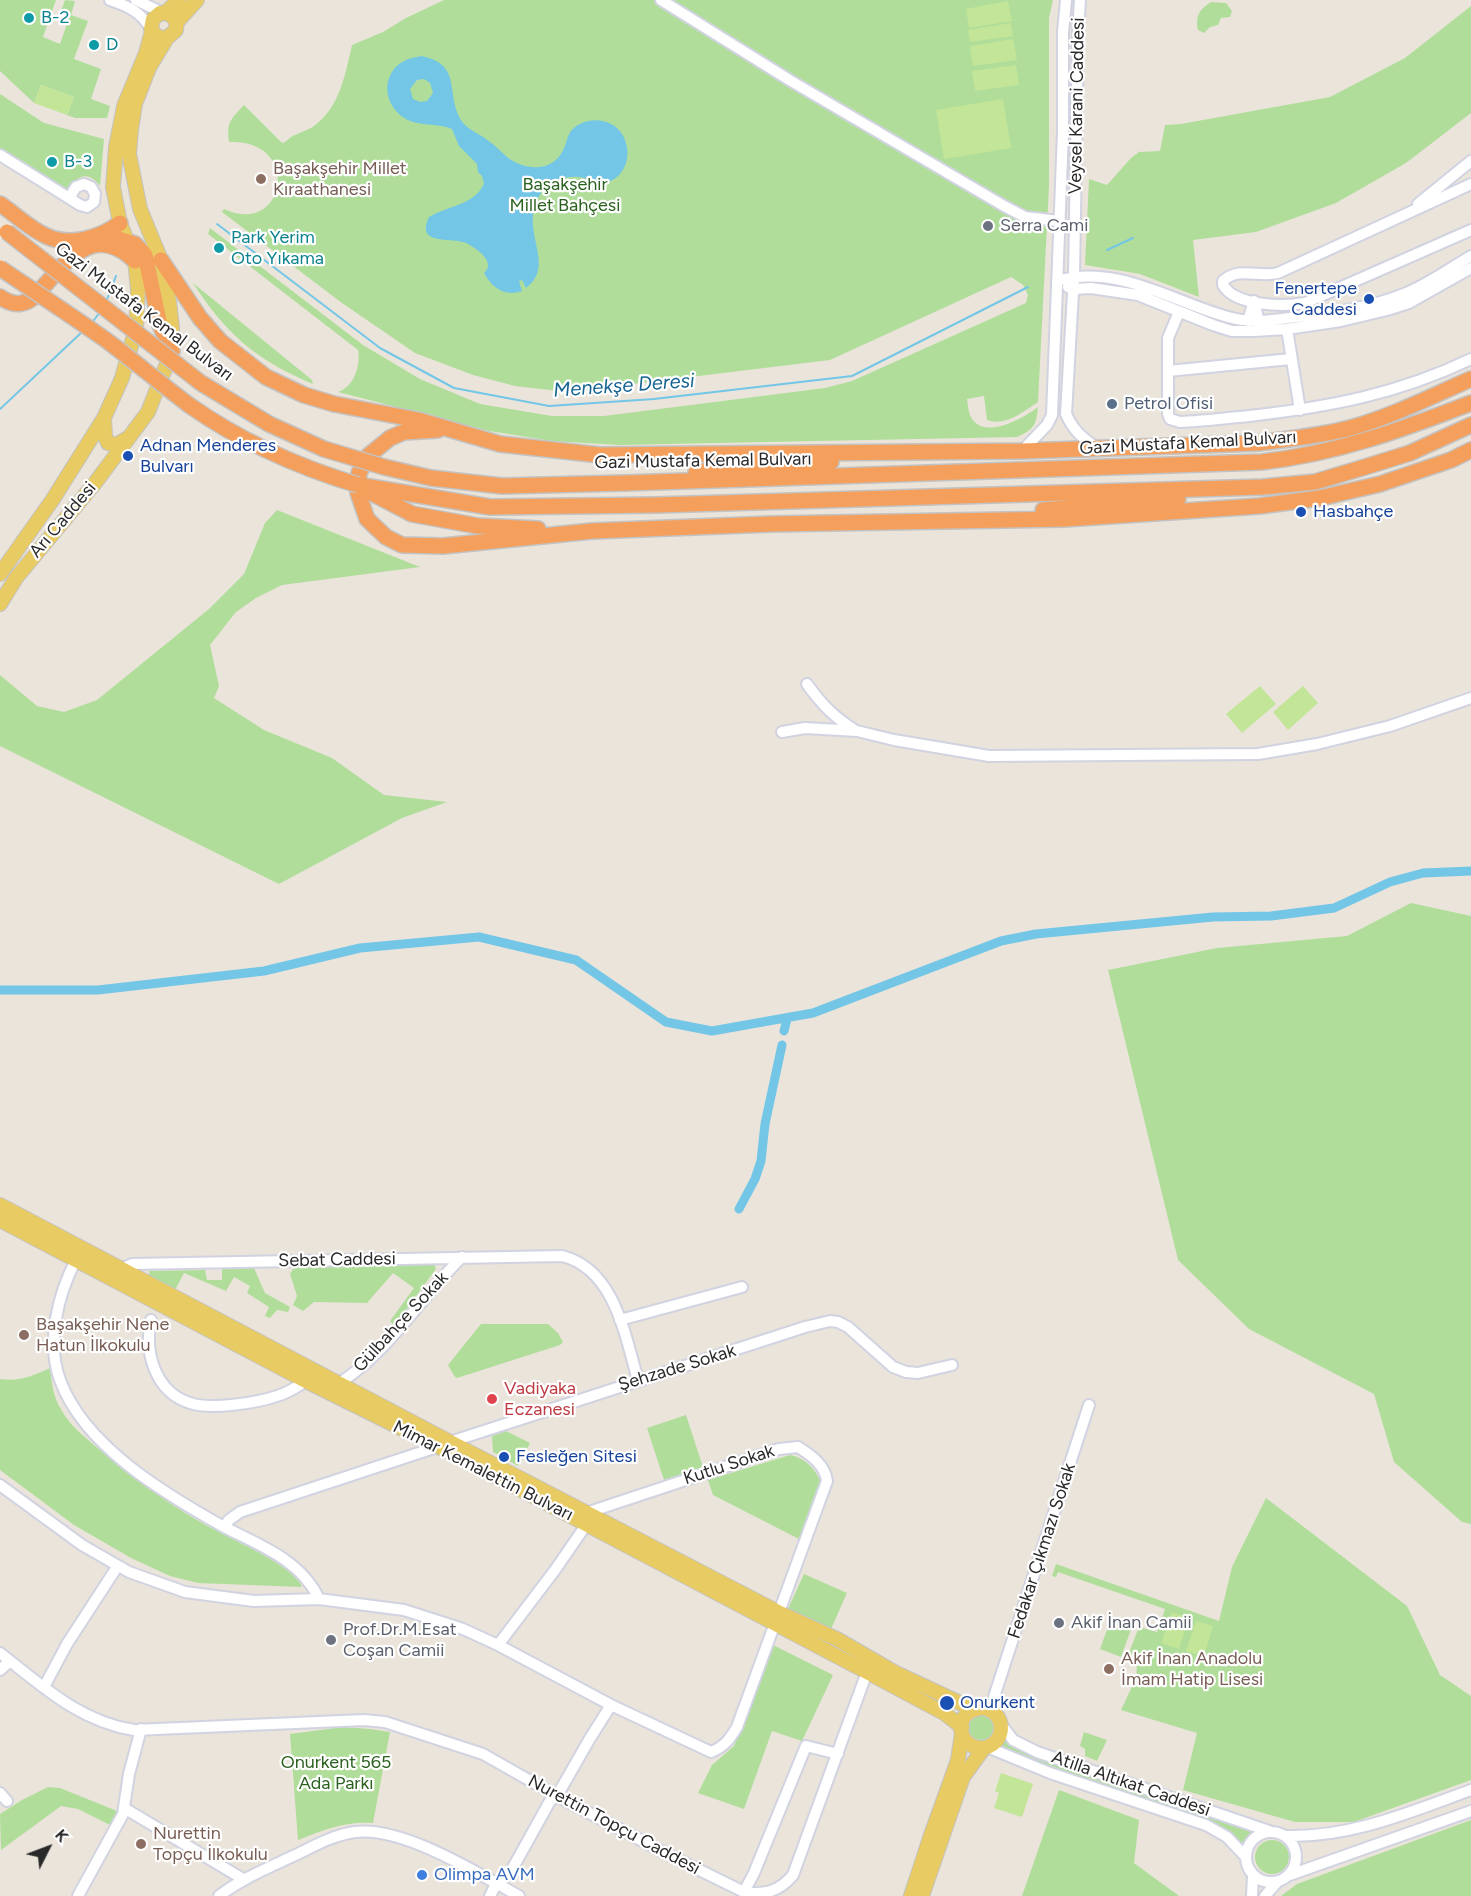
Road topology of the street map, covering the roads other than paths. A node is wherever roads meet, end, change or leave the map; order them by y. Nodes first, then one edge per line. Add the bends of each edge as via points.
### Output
1 (110, 0) edge
2 (136, 0) edge
3 (179, 0) edge
4 (197, 0) edge
5 (661, 0) edge
6 (1066, 0) edge
7 (1080, 0) edge
8 (164, 13) junction
9 (176, 23) junction
10 (152, 30) junction
11 (167, 38) junction
12 (0, 155) edge
13 (1471, 161) edge
14 (1471, 184) edge
15 (69, 198) dead end
16 (0, 204) edge
17 (1409, 212) junction
18 (1059, 221) junction
19 (120, 223) junction
20 (4, 230) edge
21 (1471, 230) edge
22 (103, 235) junction
23 (128, 242) junction
24 (1471, 256) edge
25 (161, 260) junction
26 (135, 261) junction
27 (0, 268) edge
28 (1471, 268) edge
29 (1074, 276) junction
30 (1057, 281) junction
31 (1073, 289) junction
32 (0, 297) edge
33 (1254, 301) junction
34 (1179, 312) junction
35 (1253, 322) junction
36 (1287, 329) junction
37 (172, 351) junction
38 (1291, 359) junction
39 (1471, 359) edge
40 (1168, 371) junction
41 (1471, 379) edge
42 (1471, 403) edge
43 (1300, 410) junction
44 (104, 418) junction
45 (1471, 425) edge
46 (450, 430) junction
47 (129, 437) junction
48 (1098, 449) junction
49 (1471, 450) edge
50 (1022, 451) junction
51 (625, 483) junction
52 (358, 485) junction
53 (1263, 487) junction
54 (957, 520) junction
55 (592, 531) junction
56 (0, 574) edge
57 (0, 604) edge
58 (807, 684) dead end
59 (1471, 698) edge
60 (857, 731) junction
61 (782, 732) dead end
62 (0, 1205) edge
63 (0, 1220) edge
64 (462, 1257) junction
65 (76, 1260) junction
66 (122, 1269) junction
67 (742, 1287) dead end
68 (151, 1320) dead end
69 (620, 1320) junction
70 (952, 1365) dead end
71 (638, 1380) junction
72 (306, 1381) junction
73 (333, 1388) junction
74 (1089, 1405) dead end
75 (443, 1444) junction
76 (0, 1485) edge
77 (586, 1519) junction
78 (224, 1527) junction
79 (117, 1567) junction
80 (319, 1599) junction
81 (776, 1617) junction
82 (498, 1645) junction
83 (0, 1653) edge
84 (10, 1661) junction
85 (0, 1670) edge
86 (867, 1672) junction
87 (44, 1687) junction
88 (994, 1697) junction
89 (611, 1706) junction
90 (978, 1709) junction
91 (999, 1721) junction
92 (141, 1729) junction
93 (962, 1730) junction
94 (986, 1748) junction
95 (838, 1754) junction
96 (1471, 1790) edge
97 (557, 1796) junction
98 (124, 1808) junction
99 (1471, 1811) edge
100 (1269, 1832) junction
101 (1285, 1836) junction
102 (1245, 1856) junction
103 (1253, 1875) junction
104 (1282, 1879) junction
105 (243, 1880) junction
106 (496, 1884) junction
107 (744, 1892) junction
108 (78, 1896) edge
109 (219, 1896) edge
110 (490, 1896) edge
111 (519, 1896) edge
112 (911, 1896) edge
113 (922, 1896) edge
114 (1252, 1896) edge
115 (1265, 1896) edge

1 - 10 street via 136,11
2 - 8 street
3 - 8 main road
4 - 9 main road
5 - 18 street via 1004,206 1025,217
6 - 18 street, Veysel Karani Caddesi
7 - 29 street, Veysel Karani Caddesi
8 - 9 main road
8 - 10 main road via 153,19
9 - 11 main road via 175,32
10 - 11 main road via 157,37
10 - 19 main road via 118,132 113,187
11 - 25 main road via 135,104 129,154 140,209
12 - 15 street
13 - 17 street
14 - 17 street
16 - 22 highway via 47,237 66,240
17 - 33 street via 1278,273 1247,272 1223,281 1230,295
18 - 30 street, Veysel Karani Caddesi
19 - 22 highway
19 - 23 main road
20 - 51 highway, Gazi Mustafa Kemal Bulvarı, bridge via 201,383 269,424 324,449 431,478 502,486
21 - 33 street via 1314,300 1293,305
22 - 23 highway
23 - 26 main road
23 - 37 highway via 145,255 160,325
24 - 35 street via 1405,294 1373,304
25 - 37 main road
25 - 46 highway via 220,341 266,377 334,404
26 - 32 highway via 115,247 102,244 84,248 32,299 21,303
26 - 44 main road via 136,327 122,378
27 - 52 highway, bridge via 226,429 292,461
28 - 36 street via 1409,303 1341,321
29 - 30 street
29 - 31 street, Veysel Karani Caddesi
29 - 35 street via 1136,284 1228,318
30 - 31 street
30 - 50 street, Veysel Karani Caddesi via 1052,415
31 - 34 street via 1138,295
31 - 48 street, Veysel Karani Caddesi via 1066,414 1080,437
33 - 35 street
34 - 36 street via 1232,331
34 - 40 street via 1168,338
36 - 38 street
37 - 47 main road via 148,412
38 - 40 street
38 - 43 street
39 - 43 street via 1383,393
40 - 43 street via 1168,414 1174,421
41 - 48 highway via 1351,428 1258,442
42 - 51 highway, Gazi Mustafa Kemal Bulvarı via 1343,448 1262,462
44 - 47 main road via 108,443 116,445
44 - 56 main road, Arı Caddesi
45 - 53 highway via 1410,453 1315,482
46 - 50 highway via 500,444 600,455
46 - 52 highway via 404,432 390,438 368,456
47 - 57 main road, Arı Caddesi via 16,578
48 - 50 highway
49 - 54 highway via 1380,484 1320,498 1065,519
50 - 51 highway via 722,469
52 - 53 highway via 490,507
52 - 55 highway via 412,514 478,526
52 - 55 highway via 367,519 386,537 402,545 443,546
53 - 54 highway via 1202,497
54 - 55 highway
58 - 60 street via 838,720
59 - 60 street via 1390,726 1317,744 1258,753 989,756
60 - 61 street via 805,728
62 - 66 main road
63 - 65 main road
64 - 66 street, Sebat Caddesi via 132,1264
64 - 69 street, Sebat Caddesi via 570,1258 587,1268 604,1288
64 - 73 street, Gülbahçe Sokak via 402,1327
65 - 72 main road
65 - 78 street via 61,1296 55,1341 59,1379 76,1412 131,1466 188,1507
66 - 73 main road
67 - 69 street
68 - 72 street via 148,1350 152,1363 167,1388 188,1403 218,1406 275,1397
69 - 71 street
70 - 71 street, Şehzade Sokak via 906,1372 893,1367 848,1327 830,1321
71 - 75 street, Şehzade Sokak
72 - 73 main road
73 - 75 main road
74 - 88 street, Fedakar Çıkmazı Sokak
75 - 77 main road
75 - 78 street, Şehzade Sokak via 240,1512
76 - 79 street
77 - 81 main road
77 - 81 street, Kutlu Sokak via 746,1458 798,1447 826,1472 827,1481
77 - 82 street via 555,1570
78 - 80 street via 268,1548 299,1571 313,1585
79 - 80 street via 185,1592 254,1601
79 - 87 street
80 - 82 street via 404,1610
81 - 86 main road
81 - 89 street via 737,1727 719,1749 711,1752
81 - 90 main road via 837,1639 894,1672
82 - 89 street
83 - 84 street, Nurettin Topçu Caddesi
84 - 85 street
84 - 87 street, Nurettin Topçu Caddesi
86 - 93 main road via 944,1713
86 - 95 street, Nurettin Topçu Caddesi
87 - 92 street, Nurettin Topçu Caddesi via 96,1720 120,1728
88 - 90 main road
88 - 91 main road
89 - 97 street
90 - 91 main road via 989,1710
90 - 93 main road via 966,1716
91 - 94 main road via 998,1739
91 - 100 street, Atilla Altıkat Caddesi via 1013,1740 1031,1750
92 - 97 street, Nurettin Topçu Caddesi via 385,1722 483,1754
92 - 98 street
93 - 94 main road via 969,1744
93 - 112 main road via 958,1760
94 - 102 street, Atilla Altıkat Caddesi via 1206,1825 1227,1837
94 - 113 main road via 963,1777
95 - 107 street, Nurettin Topçu Caddesi via 793,1875 777,1890
95 - 107 street via 806,1746
96 - 101 street via 1372,1826
97 - 106 street via 550,1801 510,1873
97 - 107 street, Nurettin Topçu Caddesi
98 - 105 street
98 - 108 street
99 - 104 street
100 - 101 street
100 - 102 street via 1253,1838
101 - 104 street via 1296,1855 1293,1869
102 - 103 street
103 - 104 street via 1264,1881
103 - 114 street
104 - 115 street
105 - 106 street via 333,1838 369,1832 408,1840
105 - 109 street
106 - 110 street
106 - 111 street

